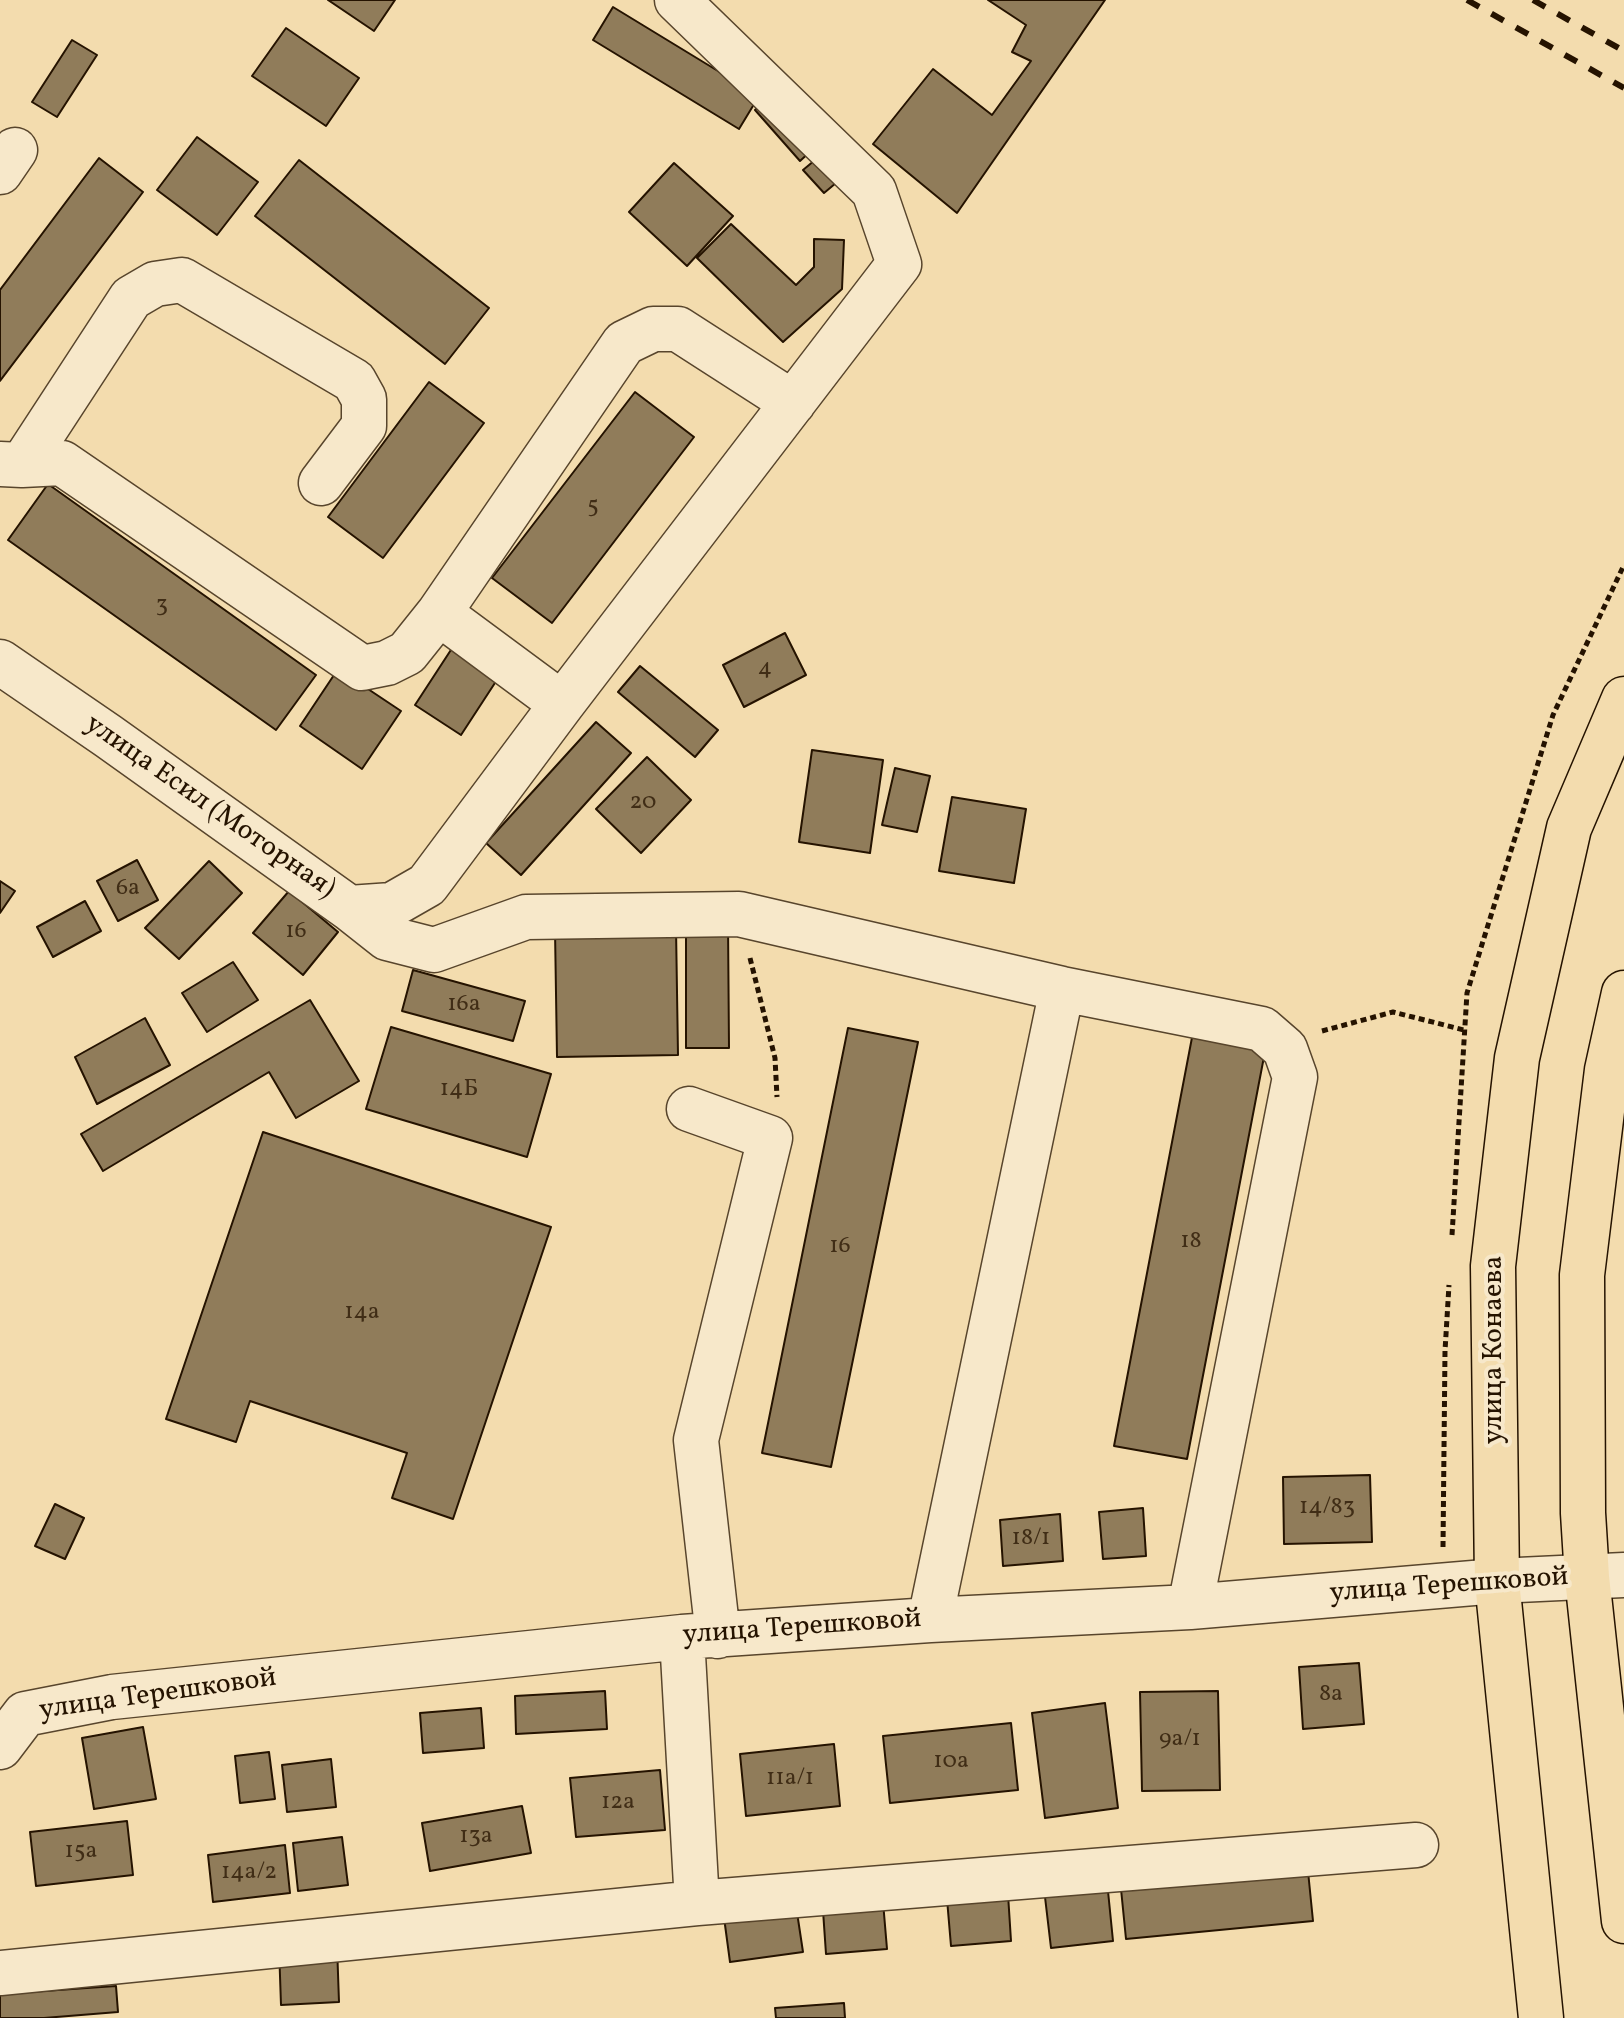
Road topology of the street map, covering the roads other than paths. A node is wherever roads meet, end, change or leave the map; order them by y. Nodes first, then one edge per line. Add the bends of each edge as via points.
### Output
1 (677, 0) edge
2 (793, 403) junction
3 (11, 464) edge
4 (321, 483) dead end
5 (439, 613) junction
6 (0, 662) edge
7 (1624, 699) edge
8 (562, 704) junction
9 (349, 908) junction
10 (1062, 989) junction
11 (1624, 993) edge
12 (689, 1109) dead end
13 (1606, 1576) edge
14 (1497, 1581) junction
15 (1190, 1607) junction
16 (930, 1620) junction
17 (700, 1636) junction
18 (1598, 1683) junction
19 (1624, 1732) edge
20 (0, 1747) edge
21 (1416, 1845) dead end
22 (697, 1903) junction
23 (1624, 1921) edge
24 (0, 1973) edge
25 (1541, 2018) edge

1 - 2 street via 874,191 899,264
2 - 5 street via 678,329 653,329 624,343
2 - 8 street
3 - 4 street via 131,298 155,284 182,280 354,381 364,399 364,426
3 - 5 street via 62,463 362,668 407,653
5 - 8 street
6 - 9 street, улица Есил (Моторная)
7 - 14 main road, улица Конаева via 1569,828 1517,1058 1493,1266
8 - 9 street, улица Есил (Моторная) via 427,885 392,905
9 - 10 street via 387,938 434,950 526,917 739,914
10 - 15 street via 1262,1029 1285,1049 1295,1077
10 - 16 street
11 - 13 main road via 1607,1070 1582,1275 1583,1513
12 - 17 street via 770,1138 696,1440
13 - 14 street, улица Терешковой
13 - 18 main road
14 - 15 street, улица Терешковой
14 - 25 main road, улица Конаева
15 - 16 street, улица Терешковой
16 - 17 street, улица Терешковой
17 - 20 street, улица Терешковой via 112,1697 25,1714
17 - 22 street
18 - 19 main road
18 - 23 main road
21 - 22 street
22 - 24 street

